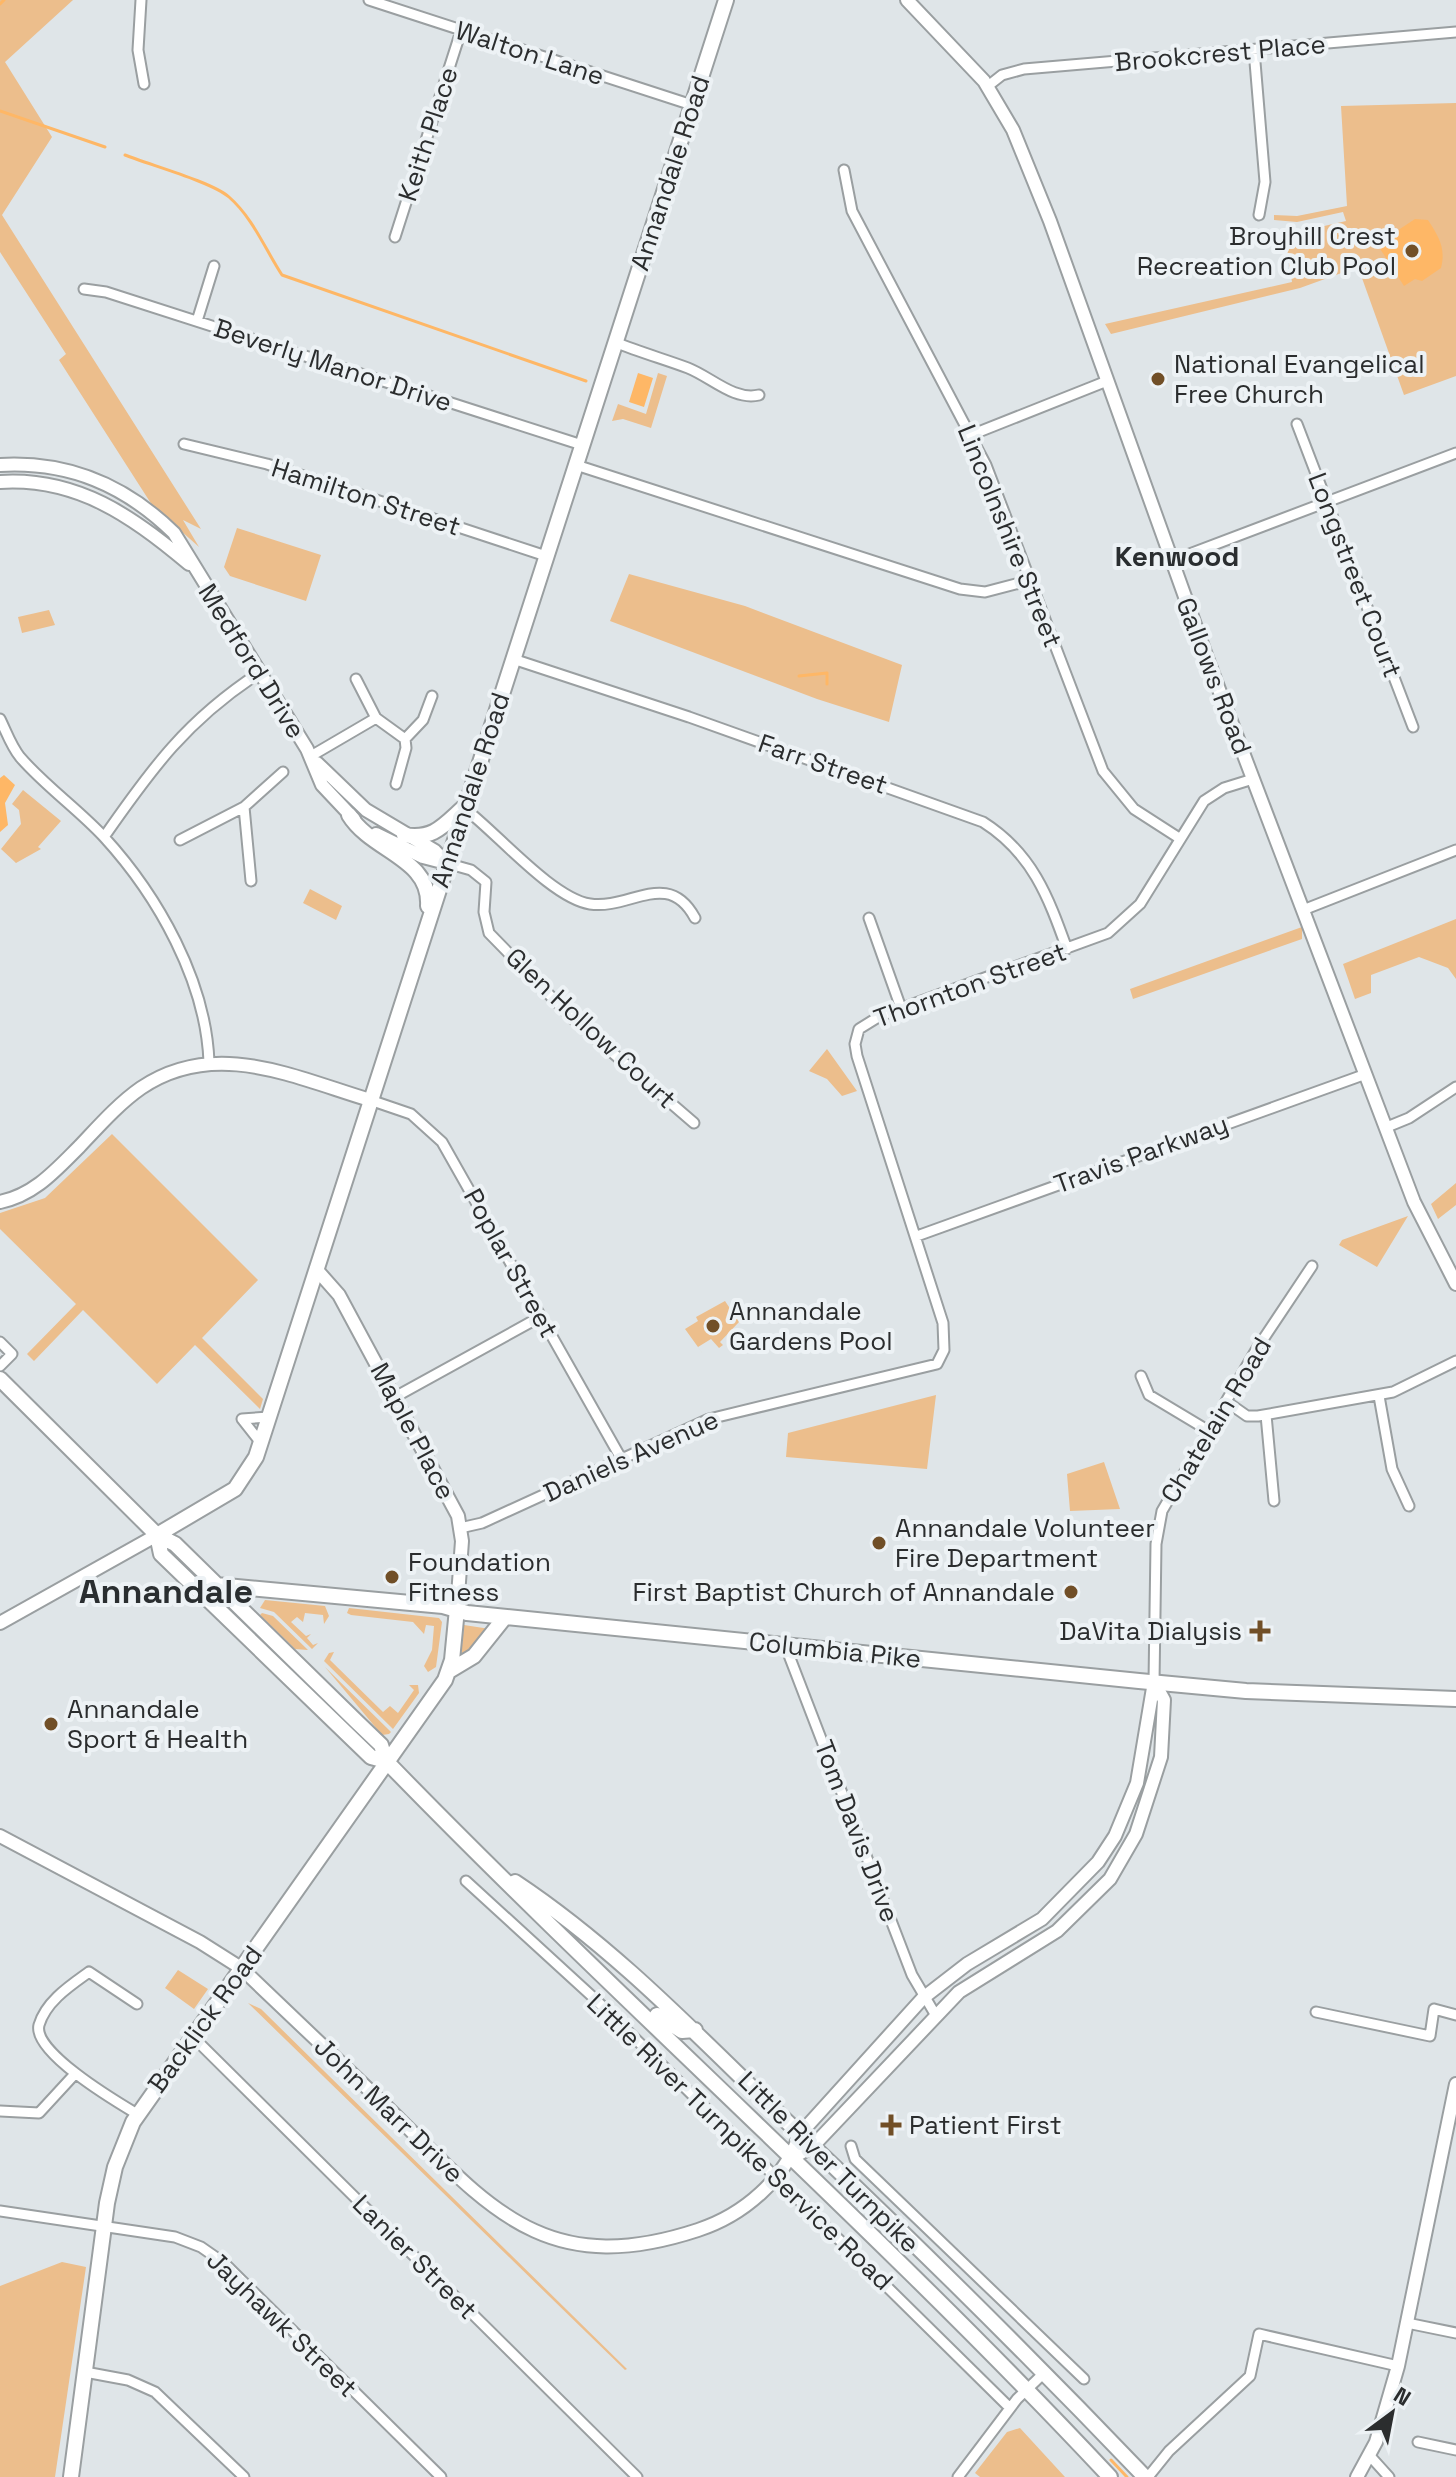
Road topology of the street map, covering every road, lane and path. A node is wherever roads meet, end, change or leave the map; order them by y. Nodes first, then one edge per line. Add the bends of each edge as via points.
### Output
1 (141, 0) edge
2 (369, 0) edge
3 (726, 0) edge
4 (907, 0) edge
5 (461, 31) junction
6 (1456, 32) edge
7 (1254, 50) junction
8 (144, 84) dead end
9 (988, 86) junction
10 (692, 105) junction
11 (844, 170) dead end
12 (1259, 215) dead end
13 (395, 237) dead end
14 (214, 266) dead end
15 (84, 289) dead end
16 (197, 321) junction
17 (615, 342) junction
18 (1107, 381) junction
19 (759, 395) dead end
20 (1297, 424) dead end
21 (971, 435) junction
22 (184, 444) dead end
23 (582, 445) junction
24 (1456, 453) edge
25 (0, 465) edge
26 (576, 465) junction
27 (53, 467) junction
28 (0, 482) edge
29 (51, 486) junction
30 (1327, 502) junction
31 (546, 556) junction
32 (1171, 561) junction
33 (191, 566) junction
34 (1031, 580) junction
35 (513, 659) junction
36 (259, 673) junction
37 (356, 679) dead end
38 (432, 696) dead end
39 (376, 718) junction
40 (0, 719) edge
41 (1413, 727) dead end
42 (405, 739) junction
43 (311, 756) junction
44 (283, 772) dead end
45 (1253, 779) junction
46 (396, 784) dead end
47 (244, 807) junction
48 (464, 808) junction
49 (349, 815) junction
50 (404, 835) junction
51 (104, 837) junction
52 (1179, 838) junction
53 (180, 840) dead end
54 (1456, 850) edge
55 (446, 863) junction
56 (251, 881) dead end
57 (1303, 910) junction
58 (695, 918) dead end
59 (869, 918) dead end
60 (426, 928) junction
61 (1067, 949) junction
62 (901, 1008) junction
63 (209, 1062) junction
64 (1366, 1074) junction
65 (1456, 1087) edge
66 (370, 1100) junction
67 (694, 1123) dead end
68 (1387, 1127) junction
69 (0, 1202) edge
70 (917, 1236) junction
71 (1312, 1266) dead end
72 (316, 1269) junction
73 (1456, 1284) edge
74 (540, 1317) junction
75 (0, 1342) edge
76 (942, 1357) joint
77 (1456, 1361) edge
78 (0, 1366) edge
79 (1141, 1376) dead end
80 (0, 1379) edge
81 (1379, 1396) junction
82 (395, 1397) junction
83 (1227, 1402) junction
84 (1266, 1415) junction
85 (269, 1417) junction
86 (1209, 1431) junction
87 (261, 1443) junction
88 (622, 1460) junction
89 (1274, 1501) dead end
90 (1409, 1506) dead end
91 (460, 1528) junction
92 (157, 1535) junction
93 (216, 1585) junction
94 (457, 1609) junction
95 (505, 1617) junction
96 (0, 1623) edge
97 (785, 1645) junction
98 (449, 1671) junction
99 (1154, 1682) junction
100 (1456, 1699) edge
101 (386, 1761) junction
102 (0, 1836) edge
103 (495, 1868) junction
104 (466, 1881) dead end
105 (241, 1968) junction
106 (624, 1992) junction
107 (923, 1998) junction
108 (137, 2004) dead end
109 (1316, 2012) dead end
110 (935, 2014) junction
111 (1456, 2015) edge
112 (695, 2030) junction
113 (192, 2036) junction
114 (74, 2075) junction
115 (1456, 2084) edge
116 (0, 2111) edge
117 (137, 2114) junction
118 (800, 2134) junction
119 (813, 2146) junction
120 (851, 2146) dead end
121 (792, 2158) junction
122 (776, 2178) junction
123 (0, 2211) edge
124 (105, 2227) junction
125 (1407, 2323) junction
126 (1456, 2333) edge
127 (1398, 2366) junction
128 (85, 2372) junction
129 (1044, 2373) junction
130 (1084, 2379) dead end
131 (1026, 2389) junction
132 (1010, 2408) junction
133 (1418, 2442) dead end
134 (1456, 2450) edge
135 (1370, 2456) junction
136 (71, 2477) edge
137 (244, 2477) edge
138 (441, 2477) edge
139 (637, 2477) edge
140 (958, 2477) edge
141 (1110, 2477) edge
142 (1146, 2477) edge
143 (1357, 2477) edge
144 (1389, 2477) edge

1 - 8 street via 138,50
2 - 5 street, Walton Lane
3 - 10 main road, Annandale Road
4 - 9 street, Gallows Road
5 - 10 street, Walton Lane
5 - 13 street, Keith Place
6 - 7 street, Brookcrest Place
7 - 9 street, Brookcrest Place via 1024,69
7 - 12 street via 1265,182
9 - 18 street, Gallows Road via 1036,185
10 - 17 main road, Annandale Road
11 - 21 street, Lincolnshire Street via 852,211
14 - 16 street
15 - 16 street, Beverly Manor Drive
16 - 23 street, Beverly Manor Drive
17 - 19 street via 692,369 749,397
17 - 23 main road, Annandale Road
18 - 21 street
18 - 32 street, Gallows Road
20 - 30 street, Longstreet Court
21 - 34 street, Lincolnshire Street
22 - 31 street, Hamilton Street via 267,464
23 - 26 main road, Annandale Road
24 - 30 street
25 - 27 street, Medford Drive
26 - 31 main road, Annandale Road
26 - 34 street via 960,589 985,592
27 - 29 street
27 - 33 street, Medford Drive via 93,477 146,508 174,533
28 - 29 street, Medford Drive
29 - 33 street, Medford Drive via 87,495 123,513
30 - 32 street
30 - 41 street, Longstreet Court
31 - 35 main road, Annandale Road
32 - 45 street, Gallows Road
33 - 36 street, Medford Drive
34 - 52 street, Lincolnshire Street via 1103,771 1134,809
35 - 48 main road, Annandale Road
35 - 61 street, Farr Street via 983,822 1028,861
36 - 43 street, Medford Drive
36 - 51 street via 194,721 152,768
37 - 39 street
38 - 42 street via 423,720
39 - 42 street
39 - 43 street
40 - 51 street via 19,755
42 - 46 street
43 - 49 street, Medford Drive via 322,785
43 - 50 street, Medford Drive via 349,796
44 - 47 street
45 - 52 street, Thornton Street via 1204,801
45 - 57 street, Gallows Road
47 - 53 street
47 - 56 street
48 - 50 main road via 436,833
48 - 55 main road, Annandale Road
48 - 58 street via 564,895 602,905 666,893 684,901
49 - 55 street, Medford Drive via 396,846
49 - 60 main road via 363,834 424,880
50 - 55 street, Medford Drive
51 - 63 street via 159,913 192,978 208,1035
52 - 61 street, Thornton Street via 1132,915 1108,933
54 - 57 street
55 - 60 main road, Annandale Road
55 - 67 street, Glen Hollow Court via 471,870 486,882 489,933 571,1017
57 - 64 street, Gallows Road
59 - 62 street
60 - 66 main road, Annandale Road
61 - 62 street, Thornton Street
62 - 70 street, Thornton Street via 864,1024 855,1044
63 - 66 street via 244,1063
63 - 69 street via 141,1088 42,1183
64 - 68 street, Gallows Road
64 - 70 street, Travis Parkway
65 - 68 street
66 - 72 main road, Annandale Road
66 - 74 street, Poplar Street via 411,1114 433,1131
68 - 73 street, Gallows Road via 1414,1202
70 - 76 street, Thornton Street via 943,1323
71 - 83 street, Chatelain Road
72 - 82 street, Maple Place via 339,1295
72 - 85 main road, Annandale Road
74 - 82 street
74 - 88 street, Poplar Street
75 - 78 street via 12,1354
76 - 88 street, Daniels Avenue via 937,1364 912,1371 709,1419
77 - 81 street
79 - 86 street via 1149,1395
80 - 92 main road, Little River Turnpike
81 - 84 street
81 - 90 street via 1392,1469
82 - 91 street, Maple Place
83 - 84 street via 1247,1416
83 - 86 street, Chatelain Road
84 - 89 street
85 - 87 main road, Annandale Road
85 - 87 street via 242,1419
86 - 99 street, Chatelain Road via 1162,1511 1156,1544
87 - 92 main road, Annandale Road via 251,1470 235,1489
88 - 91 street, Daniels Avenue
91 - 94 street, Maple Place
92 - 93 main road, Little River Turnpike via 175,1544
92 - 96 street
92 - 101 main road, Little River Turnpike via 161,1554 208,1601 371,1757
93 - 94 main road, Columbia Pike
93 - 101 main road, Little River Turnpike via 381,1745
94 - 95 main road, Columbia Pike
94 - 98 main road, Backlick Road
95 - 97 main road, Columbia Pike
95 - 98 main road via 474,1656
97 - 99 main road, Columbia Pike
97 - 107 street, Tom Davis Drive
98 - 101 main road, Backlick Road
99 - 100 main road, Columbia Pike
99 - 107 street, John Marr Drive via 1137,1783 1098,1862 1042,1919
99 - 110 street, John Marr Drive via 1164,1700 1157,1775 1136,1834 1110,1879 1057,1931 968,1986
101 - 103 main road, Little River Turnpike
101 - 105 main road, Backlick Road
102 - 105 street, John Marr Drive
103 - 106 main road, Little River Turnpike via 544,1922
103 - 112 main road, Little River Turnpike via 555,1909
104 - 122 street, Little River Turnpike Service Road via 595,1999
105 - 113 main road, Backlick Road
105 - 122 street, John Marr Drive via 479,2198 536,2231 583,2246 623,2248 662,2242 719,2222
106 - 112 main road via 677,2028
106 - 121 main road, Little River Turnpike
107 - 110 street, Tom Davis Drive
107 - 118 street, John Marr Drive
108 - 114 street via 89,1972 58,1994 39,2025 40,2034
109 - 111 street via 1430,2036 1434,2009
110 - 119 street, John Marr Drive
112 - 118 main road, Little River Turnpike
113 - 117 main road, Backlick Road
113 - 139 street, Lanier Street
114 - 116 street via 39,2113
114 - 117 street
115 - 125 street
117 - 124 main road, Backlick Road via 115,2167
118 - 119 main road, Little River Turnpike
118 - 121 street, John Marr Drive
119 - 121 street, John Marr Drive
119 - 129 main road, Little River Turnpike
120 - 130 street via 853,2156 875,2180
121 - 122 street, John Marr Drive
121 - 131 main road, Little River Turnpike
122 - 132 street, Little River Turnpike Service Road
123 - 124 street, Jayhawk Street
124 - 128 main road, Backlick Road
124 - 138 street, Jayhawk Street via 175,2237 213,2254
125 - 126 street
125 - 127 street
127 - 135 street
127 - 142 street via 1259,2334 1250,2376
128 - 136 main road, Backlick Road
128 - 137 street via 128,2380 155,2392
129 - 131 street
129 - 142 main road, Little River Turnpike
131 - 132 street
131 - 141 main road, Little River Turnpike
132 - 140 street
133 - 134 street
135 - 143 street
135 - 144 street

